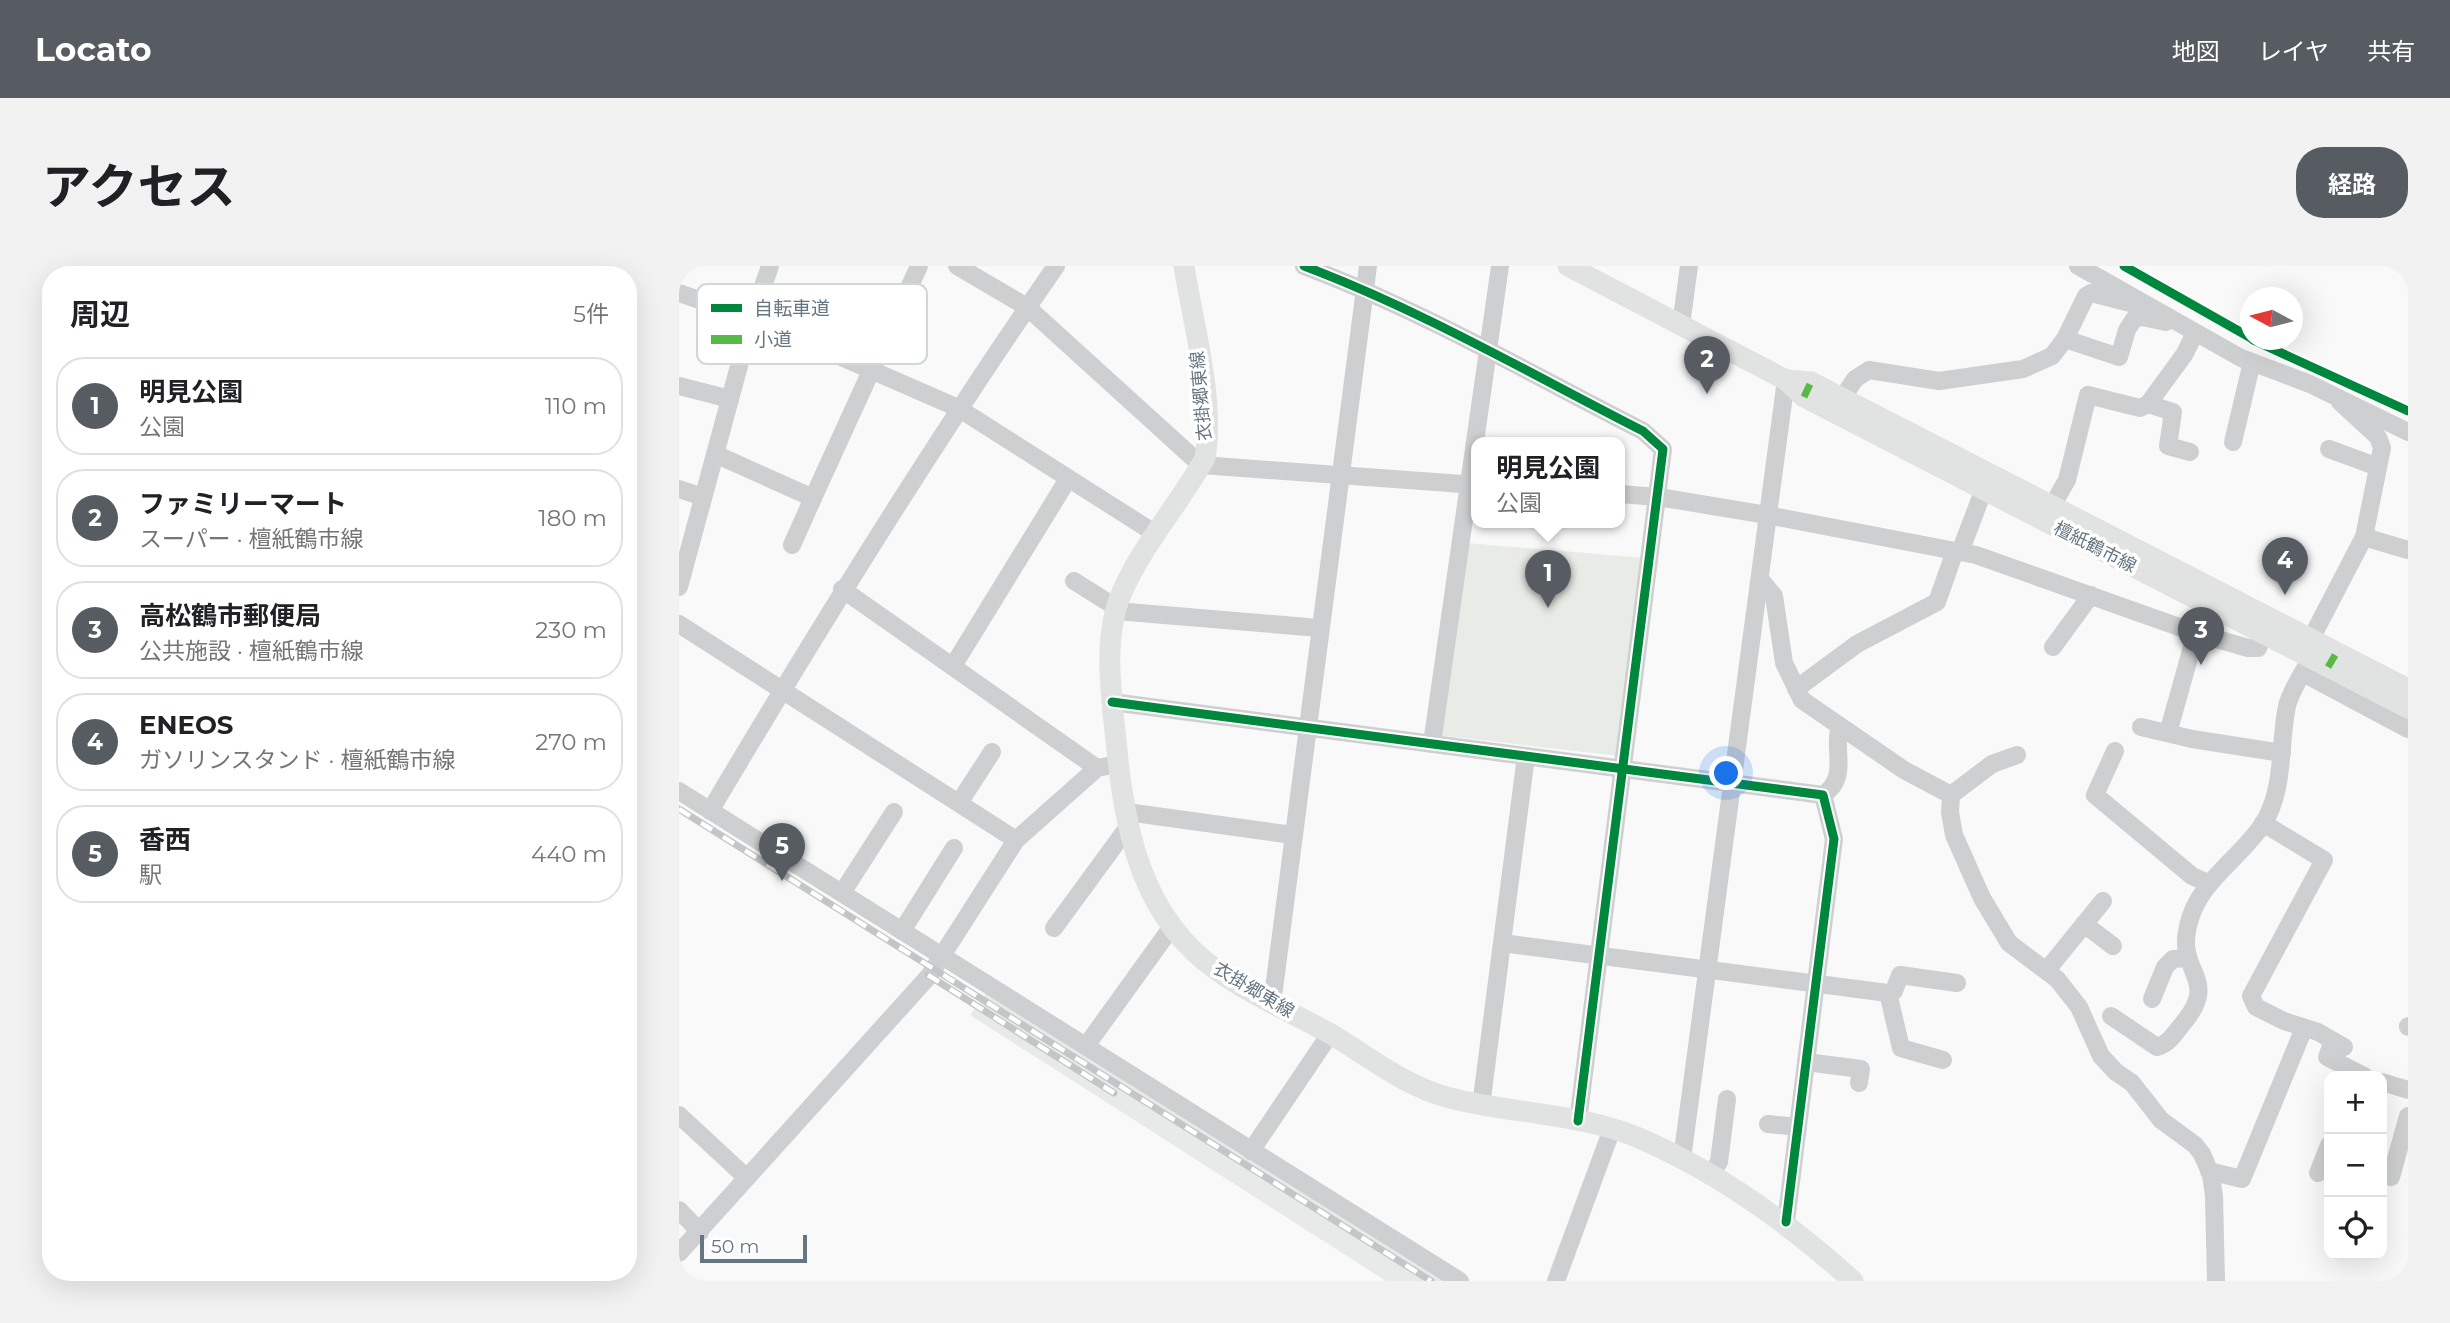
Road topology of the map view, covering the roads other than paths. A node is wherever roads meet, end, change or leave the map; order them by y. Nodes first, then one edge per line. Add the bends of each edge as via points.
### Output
1 (770, 266) edge
2 (919, 266) edge
3 (957, 266) edge
4 (1056, 266) edge
5 (1184, 266) edge
6 (1304, 266) edge
7 (1368, 266) edge
8 (1500, 266) edge
9 (1568, 266) edge
10 (1689, 266) edge
11 (2078, 266) edge
12 (764, 284) edge
13 (911, 284) edge
14 (1364, 289) junction
15 (679, 293) edge
16 (697, 299) edge
17 (1027, 307) junction
18 (2149, 307) junction
19 (2172, 320) junction
20 (1681, 325) junction
21 (2195, 333) junction
22 (2065, 339) junction
23 (1489, 352) junction
24 (2252, 362) junction
25 (740, 364) edge
26 (857, 364) edge
27 (874, 364) edge
28 (871, 370) junction
29 (1786, 380) junction
30 (679, 386) edge
31 (2338, 397) junction
32 (730, 399) junction
33 (1842, 399) junction
34 (2148, 404) junction
35 (958, 408) junction
36 (2408, 432) edge
37 (1479, 437) edge
38 (2233, 442) dead end
39 (2329, 449) dead end
40 (2190, 452) dead end
41 (715, 454) junction
42 (1201, 465) junction
43 (2378, 467) junction
44 (1339, 476) junction
45 (1068, 479) junction
46 (1471, 484) edge
47 (679, 489) edge
48 (1984, 489) junction
49 (1625, 494) edge
50 (1658, 496) junction
51 (703, 497) junction
52 (1471, 497) edge
53 (813, 498) junction
54 (2052, 506) junction
55 (1767, 515) junction
56 (1156, 534) junction
57 (2364, 537) junction
58 (792, 545) dead end
59 (2408, 550) edge
60 (1958, 552) junction
61 (1760, 579) junction
62 (1074, 581) dead end
63 (679, 587) edge
64 (842, 589) junction
65 (2091, 595) junction
66 (1116, 609) junction
67 (679, 624) edge
68 (2268, 626) junction
69 (1319, 628) junction
70 (2196, 633) junction
71 (2053, 647) dead end
72 (2308, 656) junction
73 (953, 666) junction
74 (782, 689) junction
75 (1796, 689) junction
76 (2408, 689) edge
77 (1112, 702) junction
78 (2408, 708) edge
79 (1840, 726) junction
80 (1307, 727) junction
81 (2141, 727) dead end
82 (2408, 729) edge
83 (2168, 733) junction
84 (1432, 744) junction
85 (2115, 751) dead end
86 (992, 752) dead end
87 (2282, 753) junction
88 (2017, 755) dead end
89 (1526, 756) junction
90 (1108, 766) junction
91 (1625, 769) junction
92 (1734, 783) junction
93 (679, 792) edge
94 (1823, 795) junction
95 (1951, 795) junction
96 (959, 803) junction
97 (710, 811) junction
98 (894, 812) dead end
99 (1128, 820) junction
100 (2263, 823) junction
101 (1293, 835) junction
102 (1016, 840) junction
103 (954, 848) dead end
104 (2209, 883) junction
105 (842, 893) junction
106 (2103, 901) dead end
107 (2084, 924) junction
108 (1054, 928) dead end
109 (1171, 928) junction
110 (902, 931) junction
111 (1502, 943) junction
112 (2113, 946) dead end
113 (1600, 955) junction
114 (944, 957) junction
115 (2188, 958) junction
116 (1709, 970) junction
117 (2047, 970) junction
118 (1957, 983) dead end
119 (1815, 984) junction
120 (1888, 993) junction
121 (2152, 999) dead end
122 (1272, 1004) junction
123 (2111, 1016) dead end
124 (2304, 1028) junction
125 (1330, 1034) junction
126 (1086, 1046) junction
127 (1943, 1060) dead end
128 (1806, 1062) junction
129 (2351, 1071) edge
130 (1859, 1083) dead end
131 (2387, 1084) edge
132 (2408, 1090) edge
133 (1727, 1099) dead end
134 (1481, 1106) junction
135 (679, 1115) edge
136 (2408, 1116) edge
137 (1578, 1121) junction
138 (1768, 1124) dead end
139 (1798, 1127) junction
140 (1612, 1129) junction
141 (1251, 1151) junction
142 (2324, 1158) edge
143 (1682, 1159) junction
144 (2209, 1171) junction
145 (2318, 1173) dead end
146 (1710, 1174) junction
147 (2391, 1177) dead end
148 (747, 1178) junction
149 (679, 1210) edge
150 (1786, 1222) junction
151 (700, 1231) junction
152 (679, 1253) edge
153 (1845, 1278) edge
154 (1460, 1281) edge
155 (1556, 1281) edge
156 (2215, 1281) edge

1 - 12 street
2 - 13 street
3 - 17 street
4 - 17 street
5 - 42 main road, 衣掛郷東線 via 1206,420 1207,443
6 - 14 street
7 - 14 street
8 - 23 street
9 - 20 main road, 檀紙鶴市線
10 - 20 street
11 - 18 street
14 - 23 street
14 - 44 street
15 - 16 street
17 - 35 street
17 - 42 street
18 - 19 street
18 - 22 street via 2091,293 2085,296
19 - 21 street
19 - 22 street via 2134,319 2119,357
20 - 29 main road, 檀紙鶴市線
21 - 24 street
21 - 34 street
22 - 33 street via 2052,356 2023,369 1976,377 1939,381 1869,370 1855,379
23 - 37 street
23 - 50 street via 1656,439 1663,449
24 - 31 street
24 - 38 street
25 - 32 street
26 - 28 street
27 - 28 street
28 - 35 street
28 - 53 street
29 - 33 main road, 檀紙鶴市線 via 1811,382
29 - 48 main road, 檀紙鶴市線 via 1804,397
29 - 55 street
30 - 32 street
31 - 36 street
31 - 43 street via 2352,416 2378,437 2382,448
32 - 41 street
33 - 54 main road, 檀紙鶴市線
34 - 40 street via 2173,412 2168,446
34 - 54 street via 2140,408 2088,395 2067,480
35 - 45 street
35 - 64 street
39 - 43 street
41 - 51 street
41 - 53 street
42 - 44 street
42 - 56 main road, 衣掛郷東線
43 - 57 street
44 - 46 street
44 - 69 street
45 - 56 street
45 - 73 street
47 - 51 street
48 - 60 street
48 - 68 main road, 檀紙鶴市線
49 - 50 street
50 - 55 street
50 - 91 street
51 - 63 street
52 - 84 street
53 - 58 street
54 - 68 main road, 檀紙鶴市線
55 - 60 street
55 - 61 street
56 - 66 main road, 衣掛郷東線
57 - 59 street
57 - 72 street
60 - 65 street
60 - 75 street via 1937,603 1857,644
61 - 75 street via 1774,596 1780,649
61 - 92 street
62 - 66 street
64 - 73 street
64 - 74 street
65 - 70 street
65 - 71 street
66 - 69 street
66 - 77 main road, 衣掛郷東線
67 - 74 street
68 - 70 street via 2258,648
68 - 72 main road, 檀紙鶴市線
69 - 80 street
70 - 83 street
72 - 76 main road, 檀紙鶴市線
72 - 78 main road, 檀紙鶴市線
72 - 82 street
72 - 87 street via 2288,704
73 - 90 street
74 - 96 street
74 - 97 street
75 - 79 street via 1803,701
77 - 80 street
77 - 90 main road, 衣掛郷東線
79 - 94 street via 1839,768 1831,790
79 - 95 street via 1904,770
80 - 84 street
80 - 101 street
81 - 83 street
83 - 87 street
84 - 89 street
85 - 104 street via 2095,795 2192,876
86 - 96 street
87 - 100 street via 2271,808
88 - 95 street via 1991,764
89 - 91 street
89 - 111 street
90 - 99 main road, 衣掛郷東線
90 - 102 street
91 - 92 street
91 - 113 street
92 - 94 street
92 - 116 street
93 - 97 street
94 - 119 street via 1834,839
95 - 117 street via 1954,835 1982,898 2009,943
96 - 102 street
97 - 105 street
98 - 105 street
99 - 101 street
99 - 108 street
99 - 109 main road, 衣掛郷東線 via 1146,885
100 - 104 street
100 - 124 street via 2324,860 2251,996 2256,1007
101 - 122 street
102 - 114 street
103 - 110 street
104 - 115 street via 2187,926
105 - 110 street
106 - 107 street
107 - 112 street
107 - 117 street
109 - 122 main road, 衣掛郷東線 via 1214,968
109 - 126 street
110 - 114 street
111 - 113 street
111 - 134 street
113 - 116 street
113 - 137 street
114 - 126 street
114 - 148 street
115 - 121 street via 2173,959 2165,967
115 - 123 street via 2200,996 2196,1009 2165,1045 2146,1042
116 - 119 street
116 - 143 street
117 - 144 street via 2079,1007 2101,1056 2132,1083 2161,1120 2195,1144
118 - 120 street via 1899,975 1894,991
119 - 120 street
119 - 128 street
120 - 127 street via 1901,1048
122 - 125 main road, 衣掛郷東線
124 - 129 street via 2339,1044 2327,1057
124 - 144 street via 2242,1179
125 - 134 main road, 衣掛郷東線 via 1410,1083
125 - 141 street
126 - 141 street
128 - 130 street via 1860,1069
128 - 139 street
131 - 132 street
133 - 146 street via 1719,1162
134 - 137 main road, 衣掛郷東線
135 - 148 street
136 - 147 street
137 - 140 main road, 衣掛郷東線
138 - 139 street
139 - 150 street
140 - 143 main road, 衣掛郷東線
140 - 155 street
141 - 154 street
142 - 145 street
143 - 146 main road, 衣掛郷東線
144 - 156 street via 2214,1196
146 - 150 main road, 衣掛郷東線
148 - 151 street
149 - 151 street
150 - 153 main road, 衣掛郷東線
151 - 152 street

